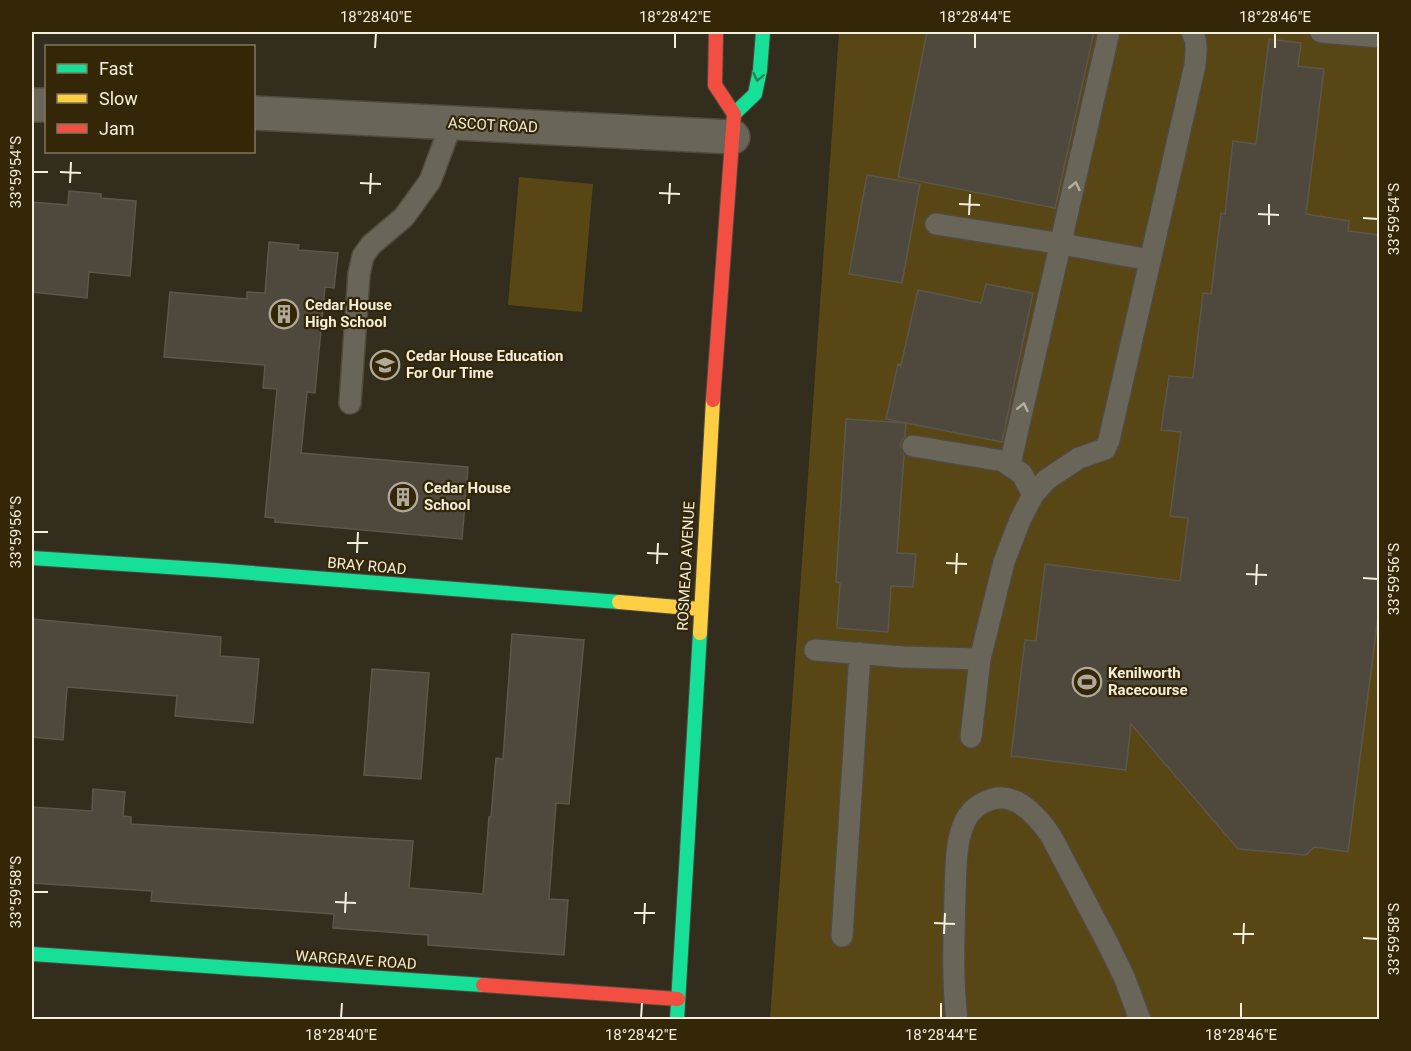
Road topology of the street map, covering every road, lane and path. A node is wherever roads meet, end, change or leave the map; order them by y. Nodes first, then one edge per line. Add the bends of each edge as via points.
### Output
1 (716, 32) edge
2 (763, 32) edge
3 (1109, 32) edge
4 (1192, 32) edge
5 (1321, 32) edge
6 (1380, 37) edge
7 (255, 113) edge
8 (452, 122) junction
9 (733, 125) junction
10 (936, 224) dead end
11 (1062, 244) junction
12 (1150, 260) junction
13 (350, 403) dead end
14 (913, 446) dead end
15 (1010, 464) junction
16 (1033, 495) junction
17 (32, 558) edge
18 (700, 609) junction
19 (815, 650) dead end
20 (860, 653) junction
21 (980, 659) junction
22 (971, 737) dead end
23 (842, 936) dead end
24 (32, 954) edge
25 (678, 999) junction
26 (677, 1020) edge
27 (957, 1020) edge
28 (1140, 1020) edge

1 - 9 street via 715,85
2 -> 9 street via 755,94
11 -> 3 lane
4 - 12 lane via 1197,51 1195,65
5 - 6 lane
7 - 8 street, ASCOT ROAD
8 - 9 street, ASCOT ROAD
8 - 13 lane via 430,181 404,217 363,256
9 - 18 street, ROSMEAD AVENUE
10 - 11 lane
11 - 12 lane
15 -> 11 lane
12 - 16 lane via 1107,445 1061,469
14 - 15 lane
15 - 16 lane via 1022,474
16 - 21 lane via 1004,562
17 - 18 street, BRAY ROAD
18 - 25 street, ROSMEAD AVENUE
19 - 20 lane
20 - 21 lane
20 - 23 lane
21 - 22 lane
24 - 25 street, WARGRAVE ROAD
25 - 26 street, ROSMEAD AVENUE
27 - 28 lane via 954,947 960,838 971,811 988,800 1002,798 1030,810 1051,836 1125,979

